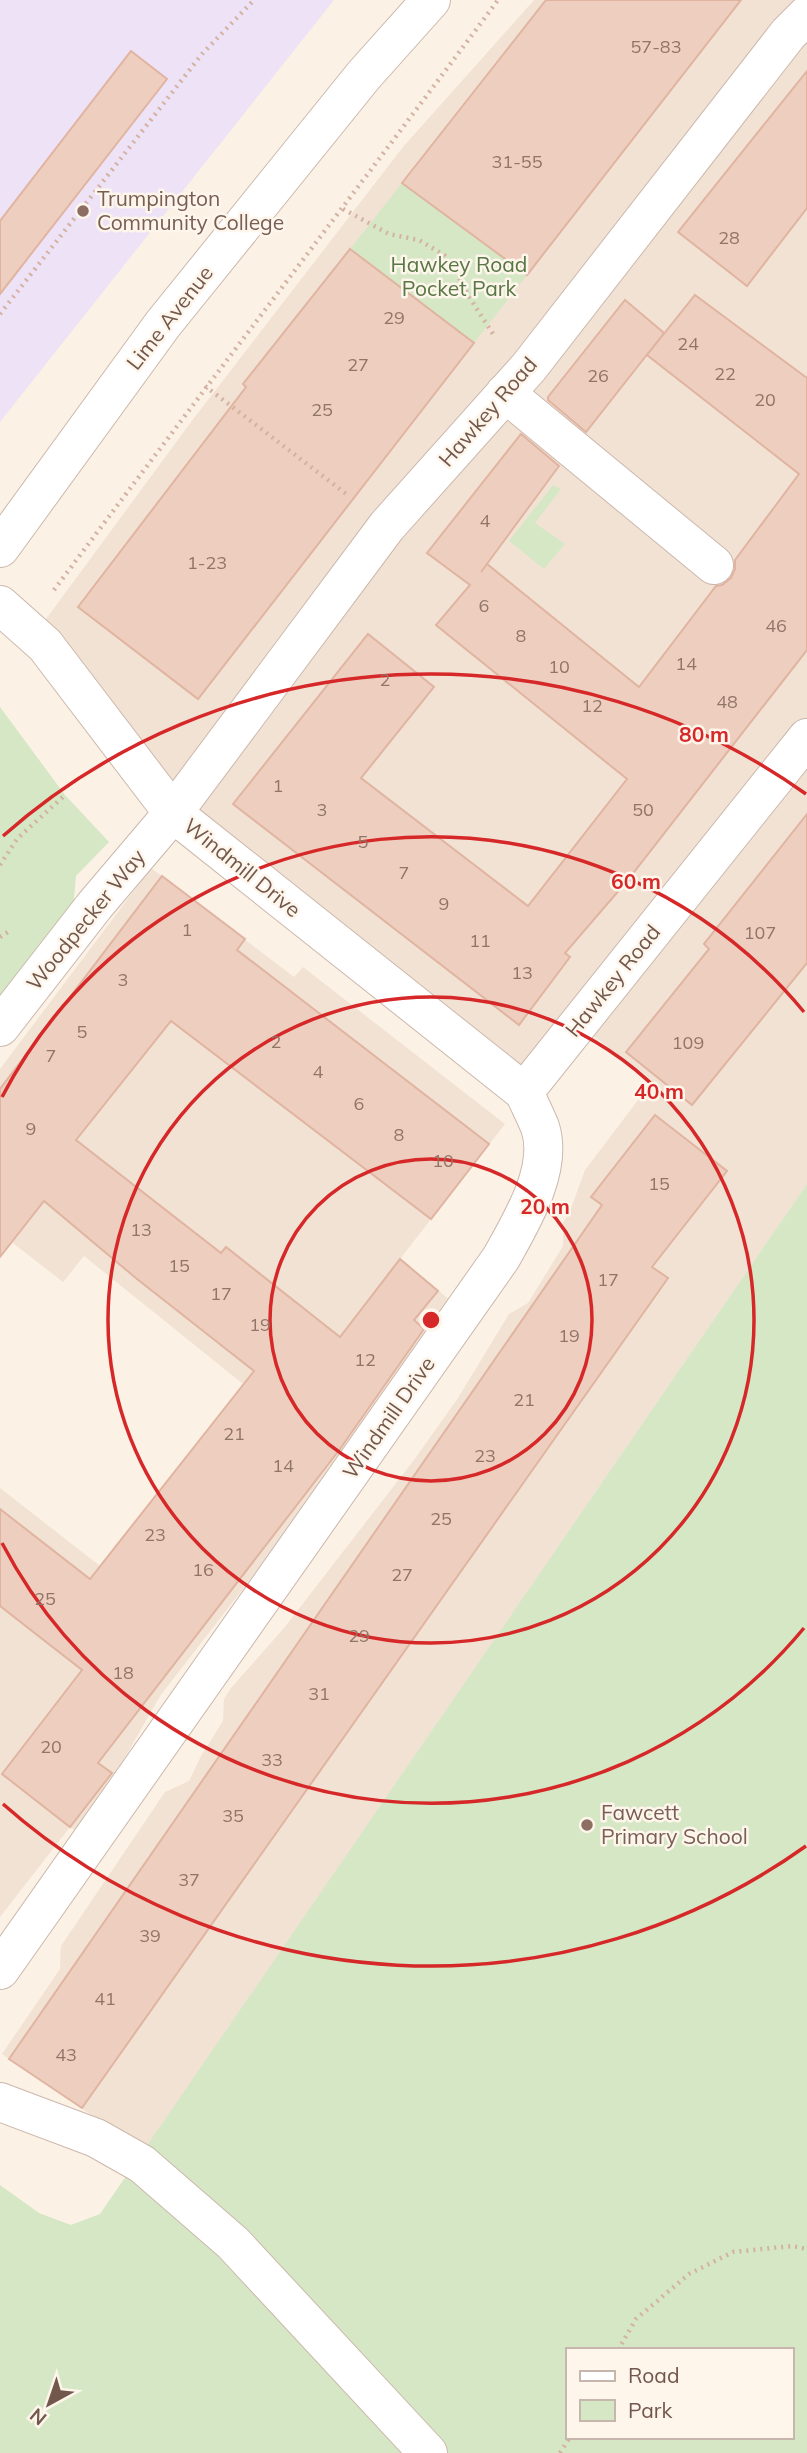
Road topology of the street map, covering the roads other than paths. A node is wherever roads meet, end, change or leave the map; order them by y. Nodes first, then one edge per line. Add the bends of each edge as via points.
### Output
1 (431, 0) edge
2 (807, 15) edge
3 (517, 380) junction
4 (0, 548) edge
5 (714, 565) dead end
6 (12, 615) edge
7 (807, 738) edge
8 (173, 813) junction
9 (0, 1027) edge
10 (524, 1092) junction
11 (0, 1970) edge
12 (0, 2102) edge
13 (428, 2453) edge

1 - 4 street, Lime Avenue via 364,75 163,324
2 - 3 street, Hawkey Road
3 - 5 street
3 - 8 street, Hawkey Road via 387,526
6 - 8 street, Windmill Drive via 45,645
7 - 10 street, Hawkey Road
8 - 9 street, Woodpecker Way
8 - 10 street, Windmill Drive
10 - 11 street, Windmill Drive via 541,1129 544,1162 526,1213 502,1258
12 - 13 street via 96,2138 142,2164 233,2243

